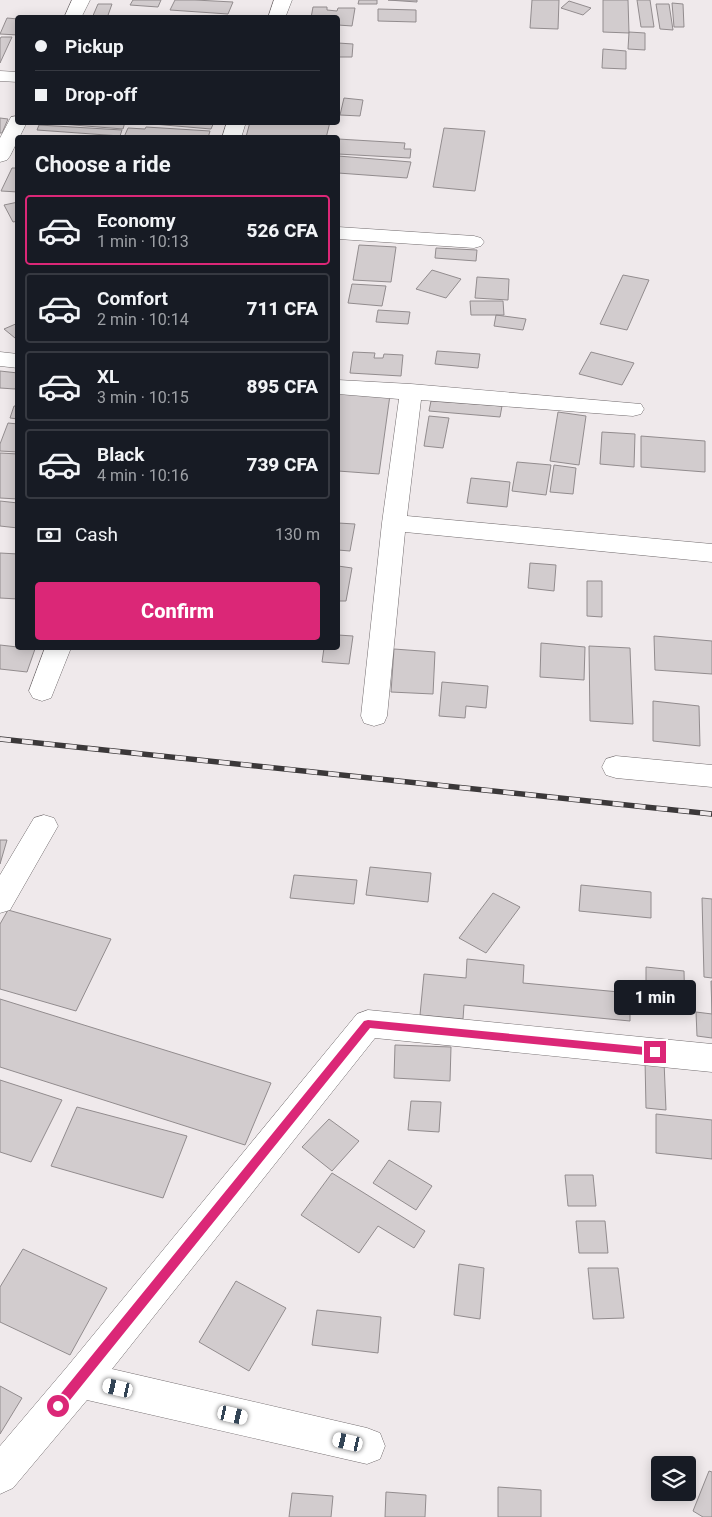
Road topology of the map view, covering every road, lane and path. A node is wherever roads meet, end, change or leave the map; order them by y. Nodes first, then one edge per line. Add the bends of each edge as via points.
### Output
1 (81, 0) edge
2 (283, 0) edge
3 (74, 15) edge
4 (277, 15) edge
5 (0, 76) edge
6 (15, 77) edge
7 (16, 125) edge
8 (0, 156) edge
9 (340, 233) edge
10 (474, 242) dead end
11 (0, 359) edge
12 (15, 361) edge
13 (340, 386) edge
14 (411, 391) junction
15 (633, 410) dead end
16 (394, 523) junction
17 (712, 553) edge
18 (57, 650) edge
19 (42, 691) dead end
20 (374, 716) dead end
21 (616, 767) dead end
22 (712, 776) edge
23 (44, 826) dead end
24 (0, 901) edge
25 (712, 1058) edge
26 (80, 1380) junction
27 (366, 1446) dead end
28 (1, 1473) edge

1 - 3 street
2 - 4 street
5 - 6 street
7 - 8 street
9 - 10 street
11 - 12 street
13 - 14 street
14 - 15 street
14 - 16 street
16 - 17 street
16 - 20 street
18 - 19 street
21 - 22 street
23 - 24 street
25 - 26 street via 368,1024
26 - 27 street
26 - 28 street

